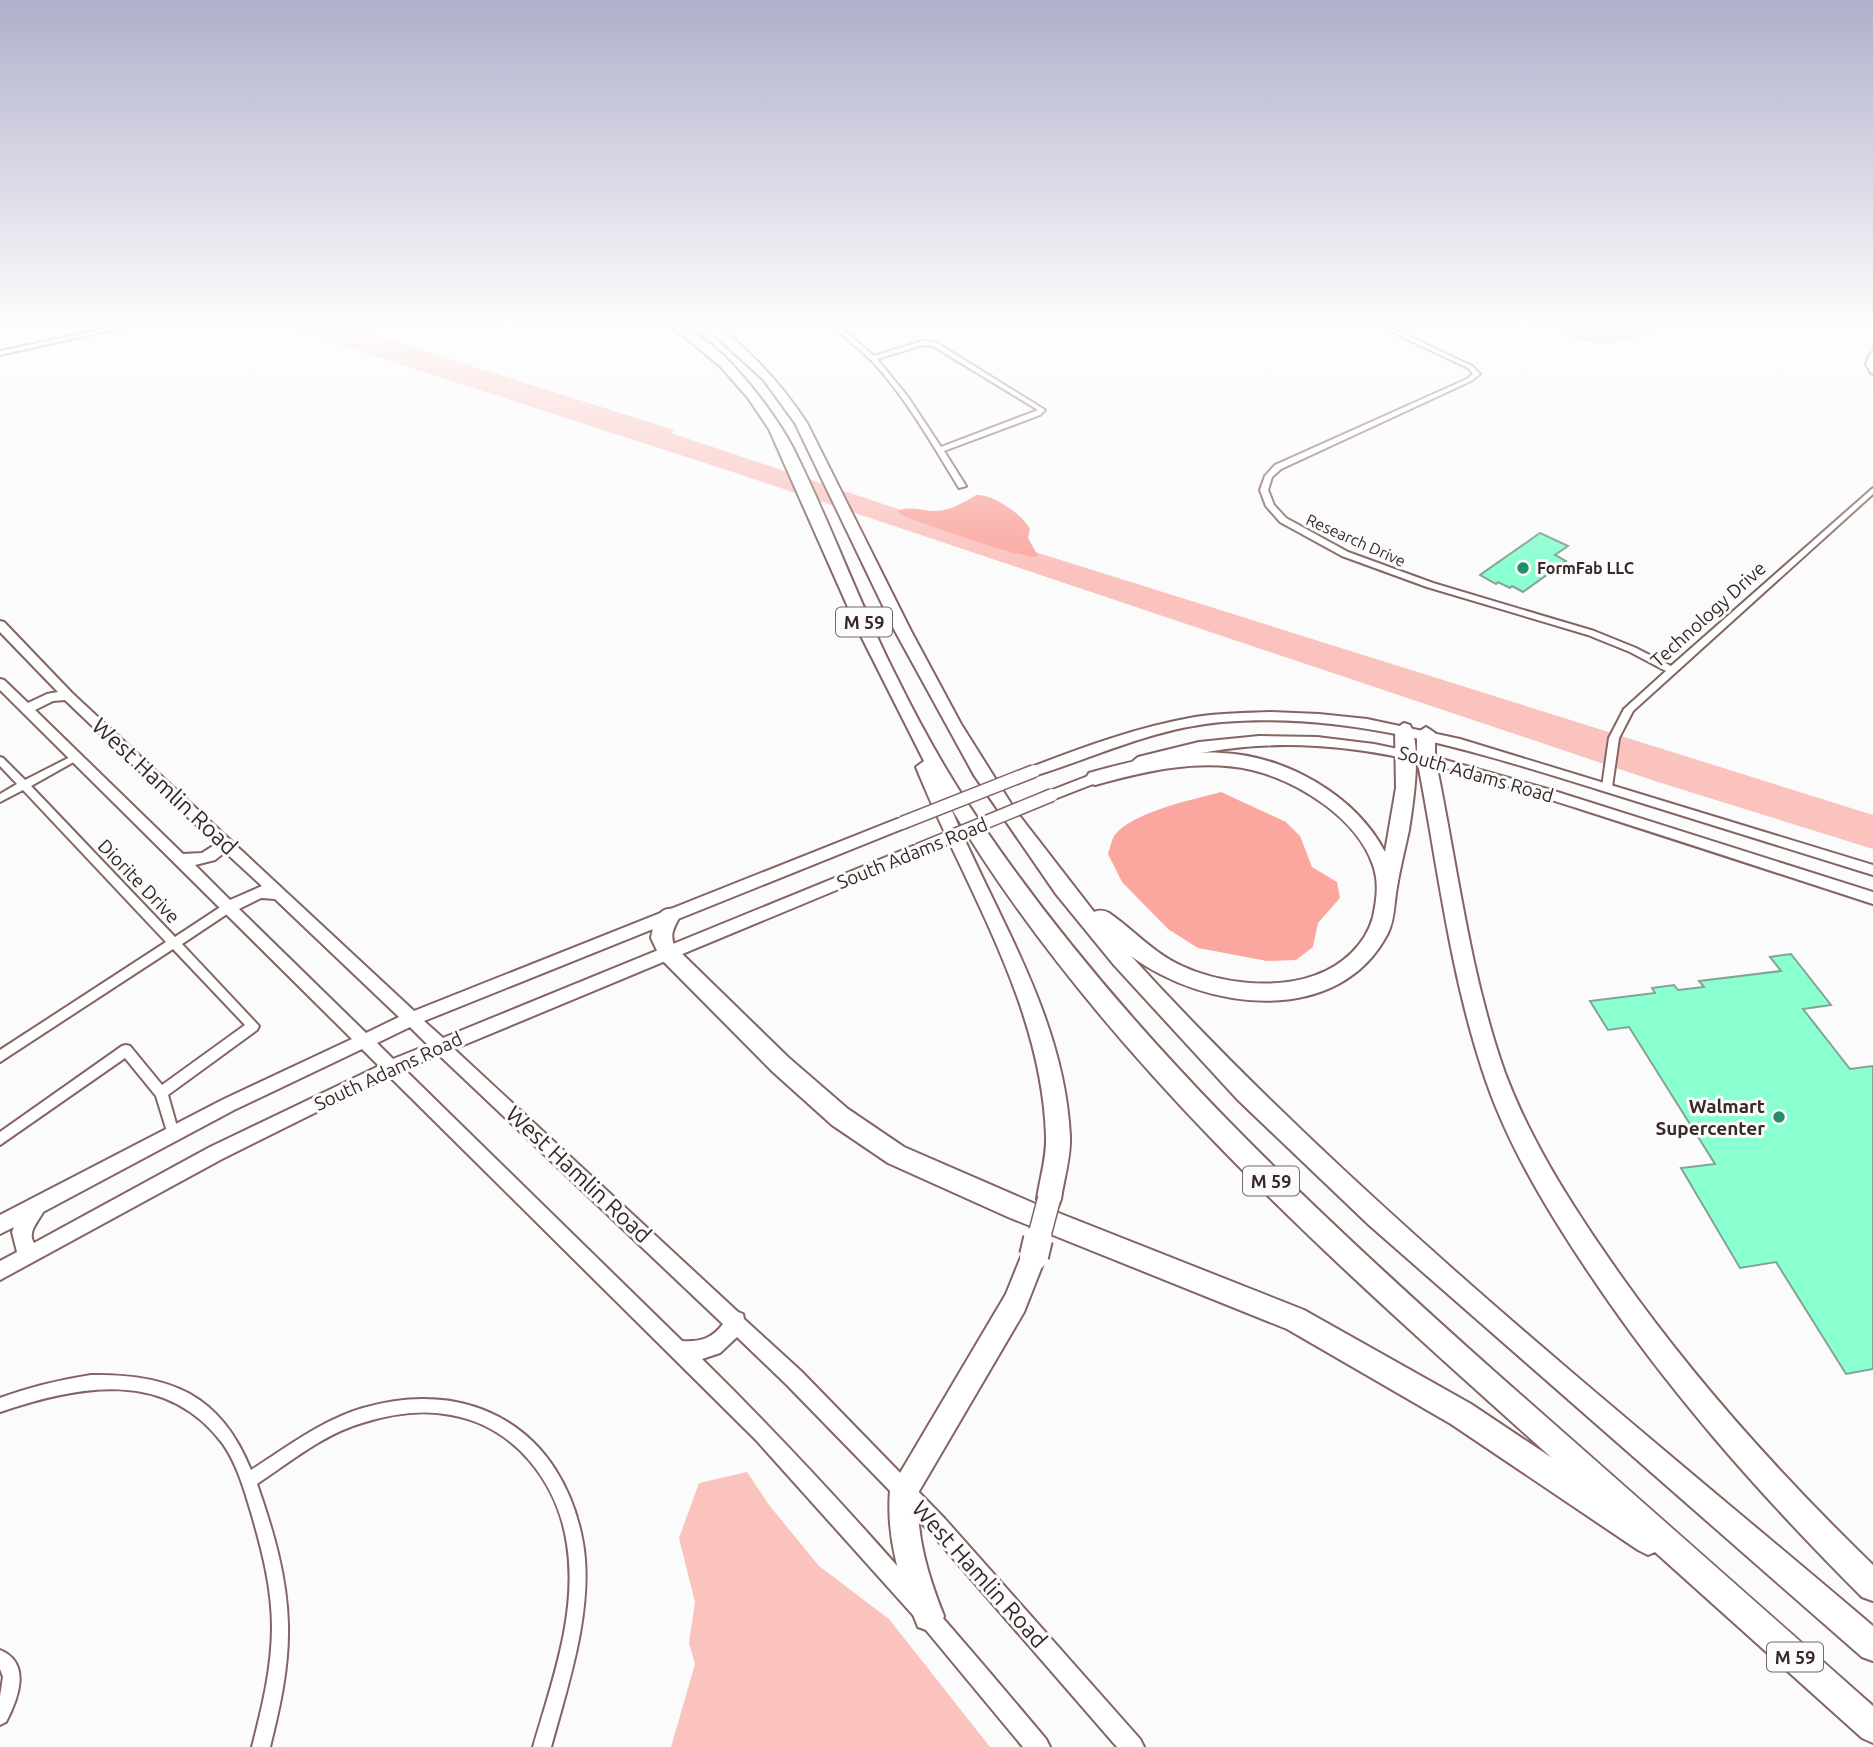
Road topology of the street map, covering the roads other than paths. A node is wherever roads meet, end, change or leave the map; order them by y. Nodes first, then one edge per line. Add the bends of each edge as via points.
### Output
1 (761, 407) edge
2 (790, 407) edge
3 (912, 407) edge
4 (1036, 407) edge
5 (1411, 407) edge
6 (940, 450) junction
7 (962, 486) dead end
8 (1873, 490) edge
9 (850, 521) joint
10 (0, 625) edge
11 (1671, 670) junction
12 (0, 683) edge
13 (68, 696) junction
14 (904, 707) junction
15 (27, 709) junction
16 (1404, 729) joint
17 (1420, 748) junction
18 (76, 757) junction
19 (0, 760) edge
20 (1095, 778) junction
21 (24, 785) junction
22 (1607, 787) junction
23 (0, 798) edge
24 (1735, 827) junction
25 (225, 843) junction
26 (1726, 851) junction
27 (179, 859) junction
28 (1042, 860) junction
29 (1873, 870) edge
30 (1386, 893) junction
31 (281, 894) junction
32 (1873, 898) edge
33 (229, 907) junction
34 (670, 916) junction
35 (174, 943) junction
36 (668, 953) junction
37 (413, 1018) junction
38 (364, 1040) junction
39 (441, 1045) junction
40 (0, 1057) edge
41 (392, 1067) junction
42 (161, 1093) junction
43 (173, 1133) junction
44 (0, 1139) edge
45 (42, 1202) junction
46 (0, 1226) edge
47 (32, 1254) junction
48 (0, 1270) edge
49 (736, 1321) junction
50 (680, 1350) junction
51 (0, 1405) edge
52 (248, 1482) junction
53 (904, 1490) junction
54 (1873, 1586) edge
55 (1716, 1587) junction
56 (929, 1616) junction
57 (1873, 1646) edge
58 (0, 1658) edge
59 (0, 1716) edge
60 (1873, 1727) edge
61 (261, 1747) edge
62 (541, 1747) edge
63 (1038, 1747) edge
64 (1132, 1747) edge

1 - 14 highway, M 59
2 - 9 highway, M 59
3 - 6 street
4 - 6 street via 1042,410 1038,414
5 - 11 street, Research Drive via 1278,467 1264,490 1275,512 1306,535 1360,560 1591,633
6 - 7 street
8 - 11 street, Technology Drive
9 - 28 highway, M 59 via 943,708
10 - 13 main road, West Hamlin Road
11 - 22 street, Technology Drive via 1622,718 1614,737
12 - 15 main road, West Hamlin Road
13 - 15 main road via 45,699
13 - 25 main road, West Hamlin Road
14 - 53 highway, bridge via 942,812 1034,1012 1047,1061 1058,1139 1049,1199 1015,1303
14 - 55 highway, M 59 via 961,809 1018,891 1175,1082 1366,1273
15 - 18 main road, West Hamlin Road
16 - 17 highway
16 - 34 main road, South Adams Road, bridge via 1308,716 1220,718 1135,734
17 - 20 main road, South Adams Road via 1314,740 1240,742 1170,753
17 - 22 main road, South Adams Road
17 - 26 main road, South Adams Road
17 - 30 highway via 1405,791
17 - 54 highway via 1485,1045 1516,1124 1560,1207 1632,1317 1723,1432 1797,1513
18 - 21 street
18 - 27 main road, West Hamlin Road
19 - 21 street, Diorite Drive
20 - 30 highway via 1195,759 1237,761 1281,772 1312,786 1355,821 1376,854
20 - 36 main road, South Adams Road, bridge
21 - 23 street
21 - 35 street, Diorite Drive
22 - 24 main road, South Adams Road
24 - 26 main road via 1723,830 1719,837
24 - 29 main road, South Adams Road
25 - 27 main road via 206,858
25 - 31 main road, West Hamlin Road
26 - 32 main road, South Adams Road
27 - 33 main road, West Hamlin Road
28 - 30 highway via 1116,932 1157,962 1187,977 1251,992 1303,988 1347,968 1380,929
28 - 57 highway, M 59 via 1154,995 1315,1161
31 - 33 main road via 260,892
31 - 37 main road, West Hamlin Road
33 - 35 street
33 - 38 main road, West Hamlin Road
34 - 36 highway via 661,938
34 - 37 main road, South Adams Road
35 - 40 street
35 - 42 street, Diorite Drive via 253,1026
36 - 39 main road, South Adams Road
36 - 55 highway via 781,1065 840,1117 896,1155 1017,1209 1295,1319 1461,1414
37 - 38 main road, South Adams Road
37 - 39 main road, West Hamlin Road
38 - 41 main road, West Hamlin Road
38 - 43 main road, South Adams Road
39 - 41 main road, South Adams Road
39 - 49 main road, West Hamlin Road
41 - 47 main road, South Adams Road via 216,1153
41 - 50 main road, West Hamlin Road
42 - 43 street
42 - 44 street via 126,1050
43 - 45 main road, South Adams Road
45 - 46 main road, South Adams Road
45 - 47 main road via 21,1232 23,1245
47 - 48 main road, South Adams Road
49 - 50 main road via 716,1346 696,1352
49 - 53 main road, West Hamlin Road
50 - 56 main road, West Hamlin Road via 763,1433
51 - 52 street via 85,1381 125,1381 158,1388 186,1400 215,1423 228,1438
52 - 61 street via 276,1572 281,1629 275,1687
52 - 62 street via 330,1428 406,1405 469,1410 499,1422 519,1437 554,1482 575,1558 577,1590 571,1633
53 - 56 highway via 908,1553
53 - 64 main road, West Hamlin Road
55 - 60 highway, M 59
56 - 63 main road, West Hamlin Road
58 - 59 street via 11,1671 12,1683

